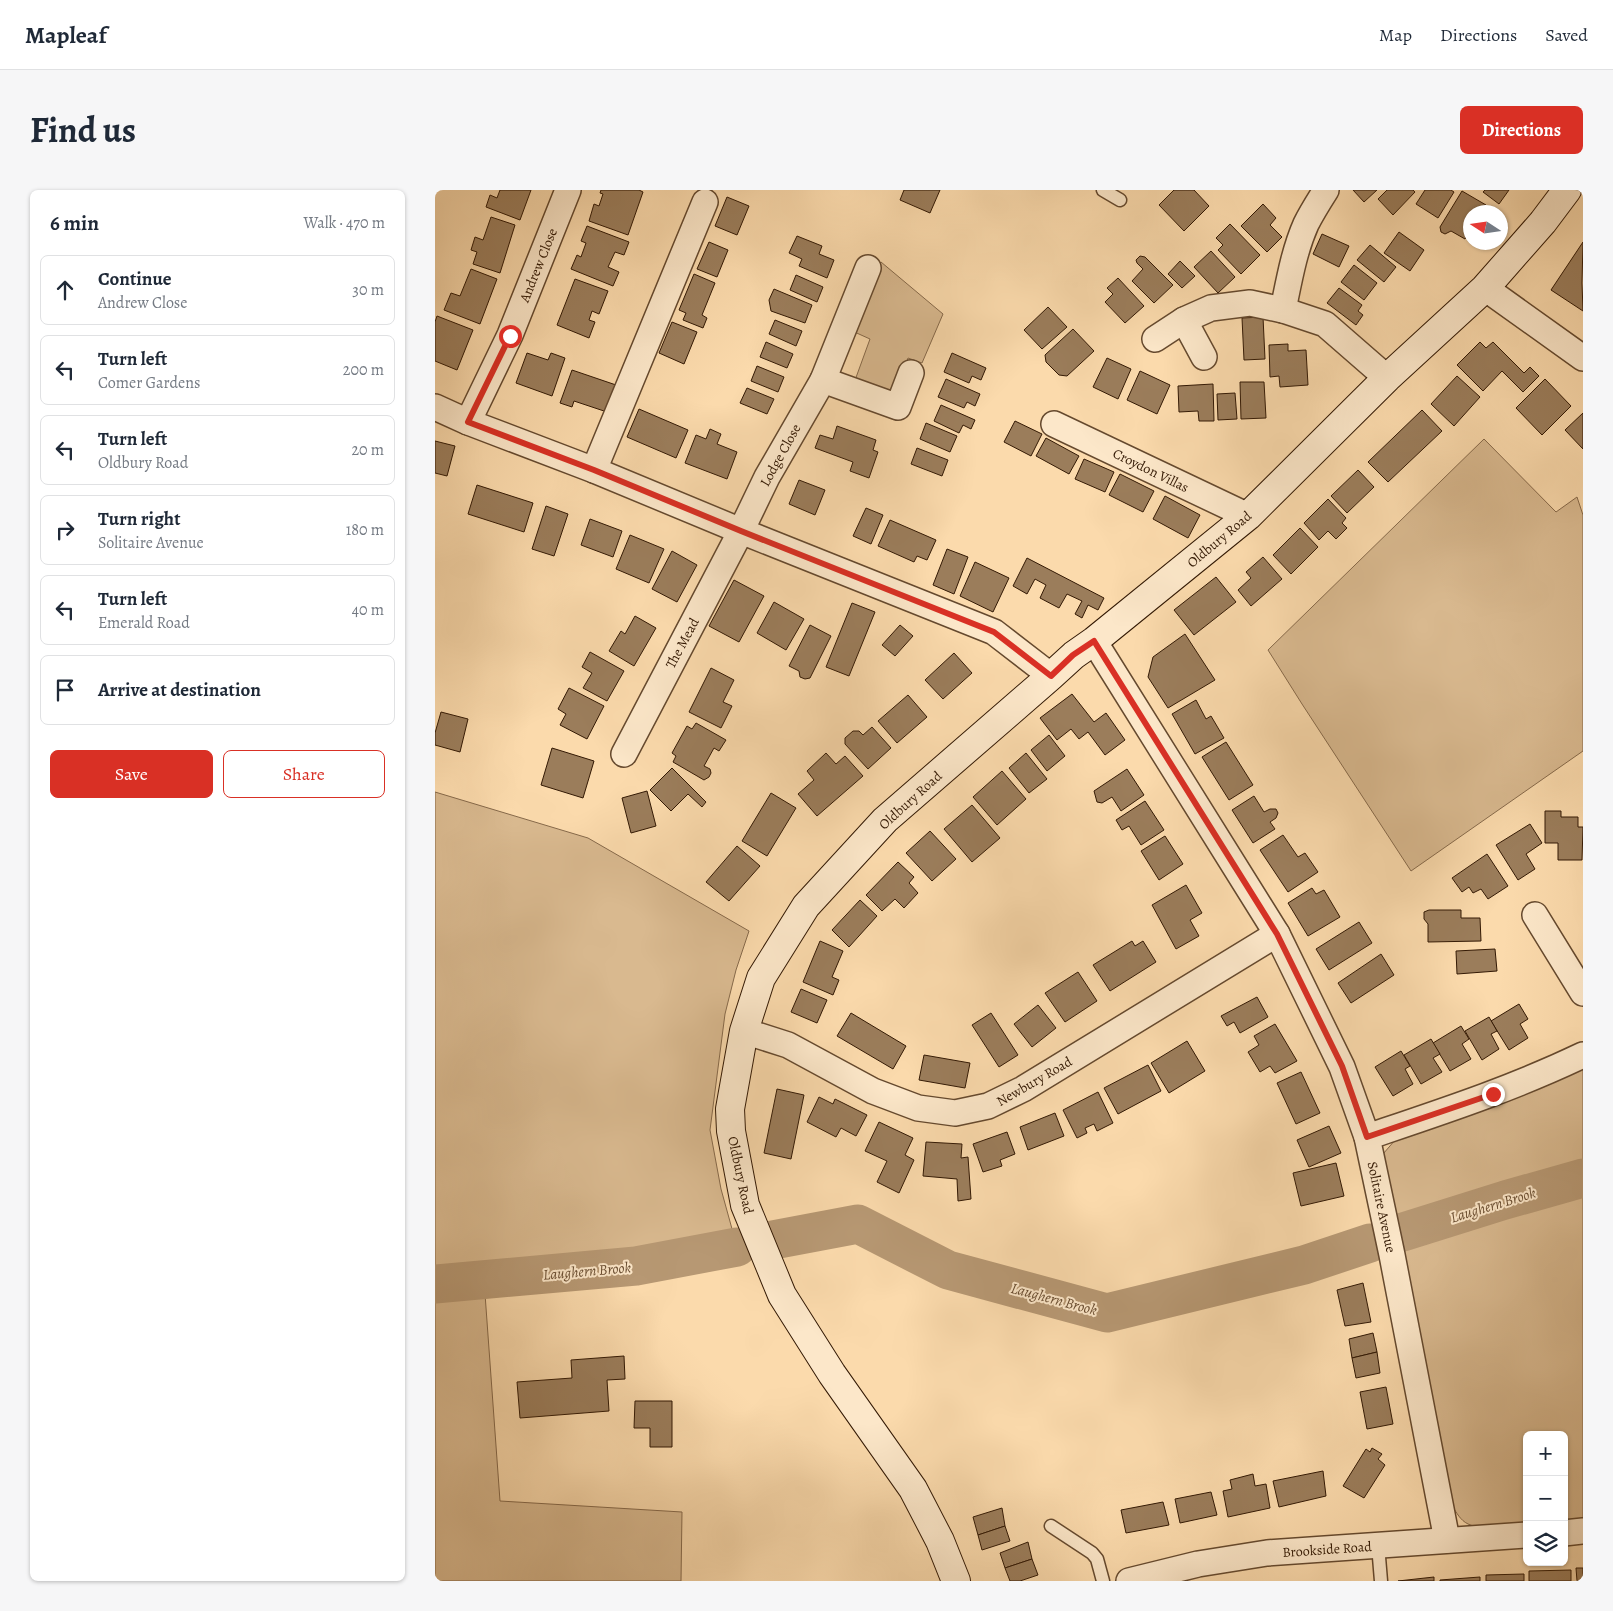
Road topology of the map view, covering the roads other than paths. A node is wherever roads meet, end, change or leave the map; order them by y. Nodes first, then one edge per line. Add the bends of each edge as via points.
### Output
1 (568, 190) edge
2 (1103, 190) edge
3 (1325, 190) edge
4 (1567, 190) edge
5 (1120, 200) dead end
6 (705, 202) dead end
7 (868, 268) dead end
8 (1485, 288) junction
9 (1283, 310) junction
10 (1184, 320) junction
11 (1155, 339) dead end
12 (1204, 357) dead end
13 (1583, 358) edge
14 (911, 373) dead end
15 (1387, 378) junction
16 (823, 380) junction
17 (435, 407) edge
18 (468, 422) junction
19 (1054, 424) dead end
20 (594, 470) junction
21 (1249, 516) junction
22 (741, 531) junction
23 (1094, 641) junction
24 (1051, 676) junction
25 (623, 754) dead end
26 (1535, 915) dead end
27 (1277, 934) junction
28 (1583, 992) edge
29 (744, 1031) junction
30 (1583, 1055) edge
31 (1367, 1137) junction
32 (1051, 1526) dead end
33 (1583, 1531) edge
34 (1568, 1532) edge
35 (1523, 1535) edge
36 (1447, 1540) junction
37 (1378, 1545) junction
38 (956, 1581) edge
39 (1103, 1581) edge
40 (1129, 1581) edge
41 (1381, 1581) edge

1 - 18 street, Andrew Close via 510,336
2 - 5 lane
3 - 9 street via 1297,250
4 - 8 street, Oldbury Road
6 - 20 street
7 - 16 street, Lodge Close
8 - 13 street
8 - 15 street, Oldbury Road
9 - 10 street via 1250,303 1211,308
9 - 15 street via 1325,324
10 - 11 street
10 - 12 street
14 - 16 street via 898,407
15 - 21 street, Oldbury Road
16 - 22 street, Lodge Close via 767,477
17 - 18 street
18 - 20 street
19 - 21 street, Croydon Villas
20 - 22 street
21 - 23 street, Oldbury Road
22 - 24 street via 994,632
22 - 25 street, The Mead
23 - 24 street, Oldbury Road
23 - 27 street, Solitaire Avenue
24 - 29 street, Oldbury Road via 885,820 806,906 761,978
26 - 28 street
27 - 29 street, Newbury Road via 1023,1089 988,1106 955,1113 918,1108 873,1091 788,1045
27 - 31 street, Solitaire Avenue via 1342,1066
29 - 38 street, Oldbury Road via 730,1109 745,1204 783,1295 831,1374 913,1489
30 - 31 street via 1493,1094
31 - 36 street, Solitaire Avenue
32 - 39 lane via 1097,1558
33 - 34 street
35 - 36 street, Brookside Road
36 - 37 street, Brookside Road
37 - 40 street, Brookside Road via 1267,1553 1198,1564
37 - 41 lane

